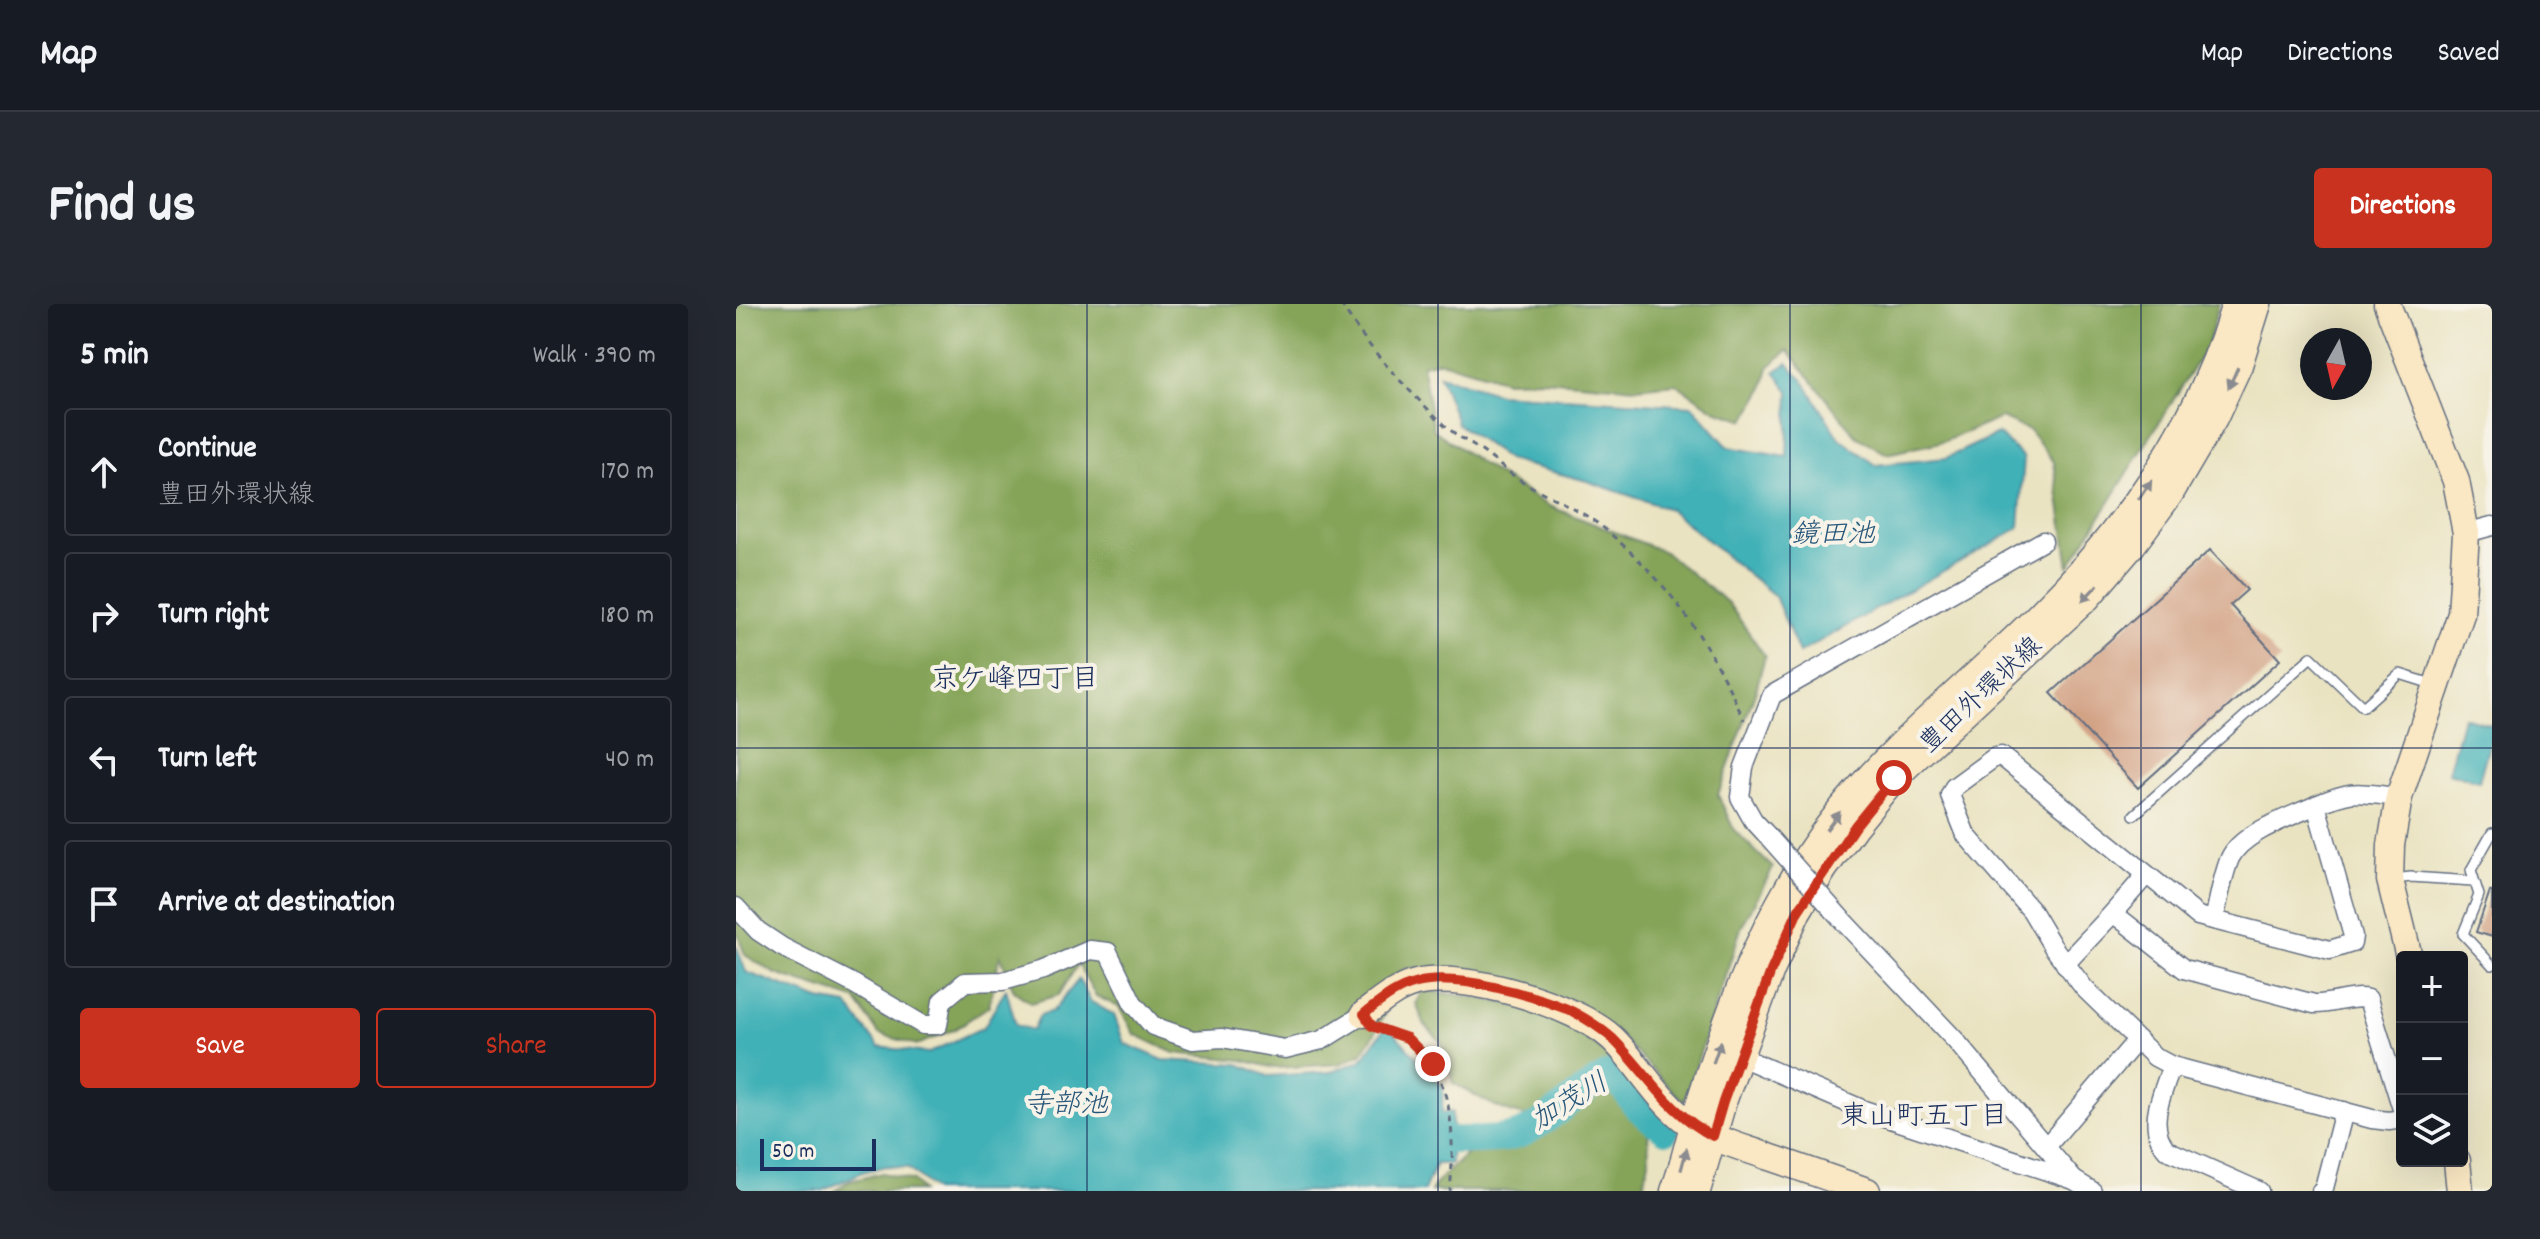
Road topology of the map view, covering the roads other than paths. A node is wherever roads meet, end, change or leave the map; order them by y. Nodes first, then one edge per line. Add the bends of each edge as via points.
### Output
1 (2235, 304) edge
2 (2258, 304) edge
3 (2387, 304) edge
4 (2492, 526) edge
5 (2466, 533) junction
6 (2043, 541) dead end
7 (2435, 685) junction
8 (2399, 797) junction
9 (2316, 805) junction
10 (2134, 815) dead end
11 (2492, 833) edge
12 (2146, 875) junction
13 (2390, 880) junction
14 (2473, 881) junction
15 (736, 907) edge
16 (2113, 913) junction
17 (2214, 920) junction
18 (2408, 951) edge
19 (2065, 964) junction
20 (2492, 965) edge
21 (1364, 1014) joint
22 (2137, 1040) junction
23 (1741, 1057) junction
24 (2172, 1066) junction
25 (2398, 1095) edge
26 (2344, 1111) junction
27 (2396, 1120) edge
28 (1703, 1131) junction
29 (2046, 1147) junction
30 (2458, 1167) edge
31 (2074, 1180) junction
32 (1674, 1191) edge
33 (1697, 1191) edge
34 (1867, 1191) edge
35 (2092, 1191) edge
36 (2259, 1191) edge
37 (2321, 1191) edge
38 (2460, 1191) edge

28 -> 1 street, 豊田外環状線 via 1747,969 1807,855 1885,762 2036,618 2117,529 2187,421
2 -> 23 street, 豊田外環状線 via 2239,365 2214,419 2131,547 2087,598 1894,778 1824,869 1771,971
3 - 5 street via 2456,481
4 - 5 street
5 - 7 street via 2461,614
6 - 29 street, bridge via 1772,695 1744,767 1740,797 1753,820
7 - 8 street
7 - 10 lane via 2400,674 2363,707 2311,657
8 - 9 street via 2359,791
8 - 13 street
9 - 17 street via 2237,847
9 - 17 street via 2352,943 2330,950
11 - 14 lane via 2471,870
12 - 16 street
12 - 17 street via 2187,909
12 - 19 street via 2005,758 1995,757 1954,787 1950,795 1966,835 2031,910
13 - 14 lane
13 - 18 street
14 - 20 lane via 2479,895 2463,934
15 - 21 street via 782,947 923,1025 938,1025 942,1001 965,982 1003,981 1090,950 1108,952 1133,1003 1153,1026 1193,1040 1222,1038 1285,1049 1322,1040
16 - 19 street
16 - 25 street via 2184,969 2314,1004 2368,999
19 - 22 street
21 - 28 street via 1394,991 1419,982 1450,981 1569,1010 1610,1037 1673,1109
22 - 24 street
22 - 29 street
23 - 28 street, 豊田外環状線 via 1723,1102
23 - 31 street via 1864,1110
24 - 26 street
24 - 36 street via 2155,1122 2162,1144
26 - 27 street
26 - 37 street
32 -> 28 street, 豊田外環状線
28 - 33 street, 豊田外環状線
28 - 34 street
29 - 31 street
30 - 38 street
31 - 35 street

